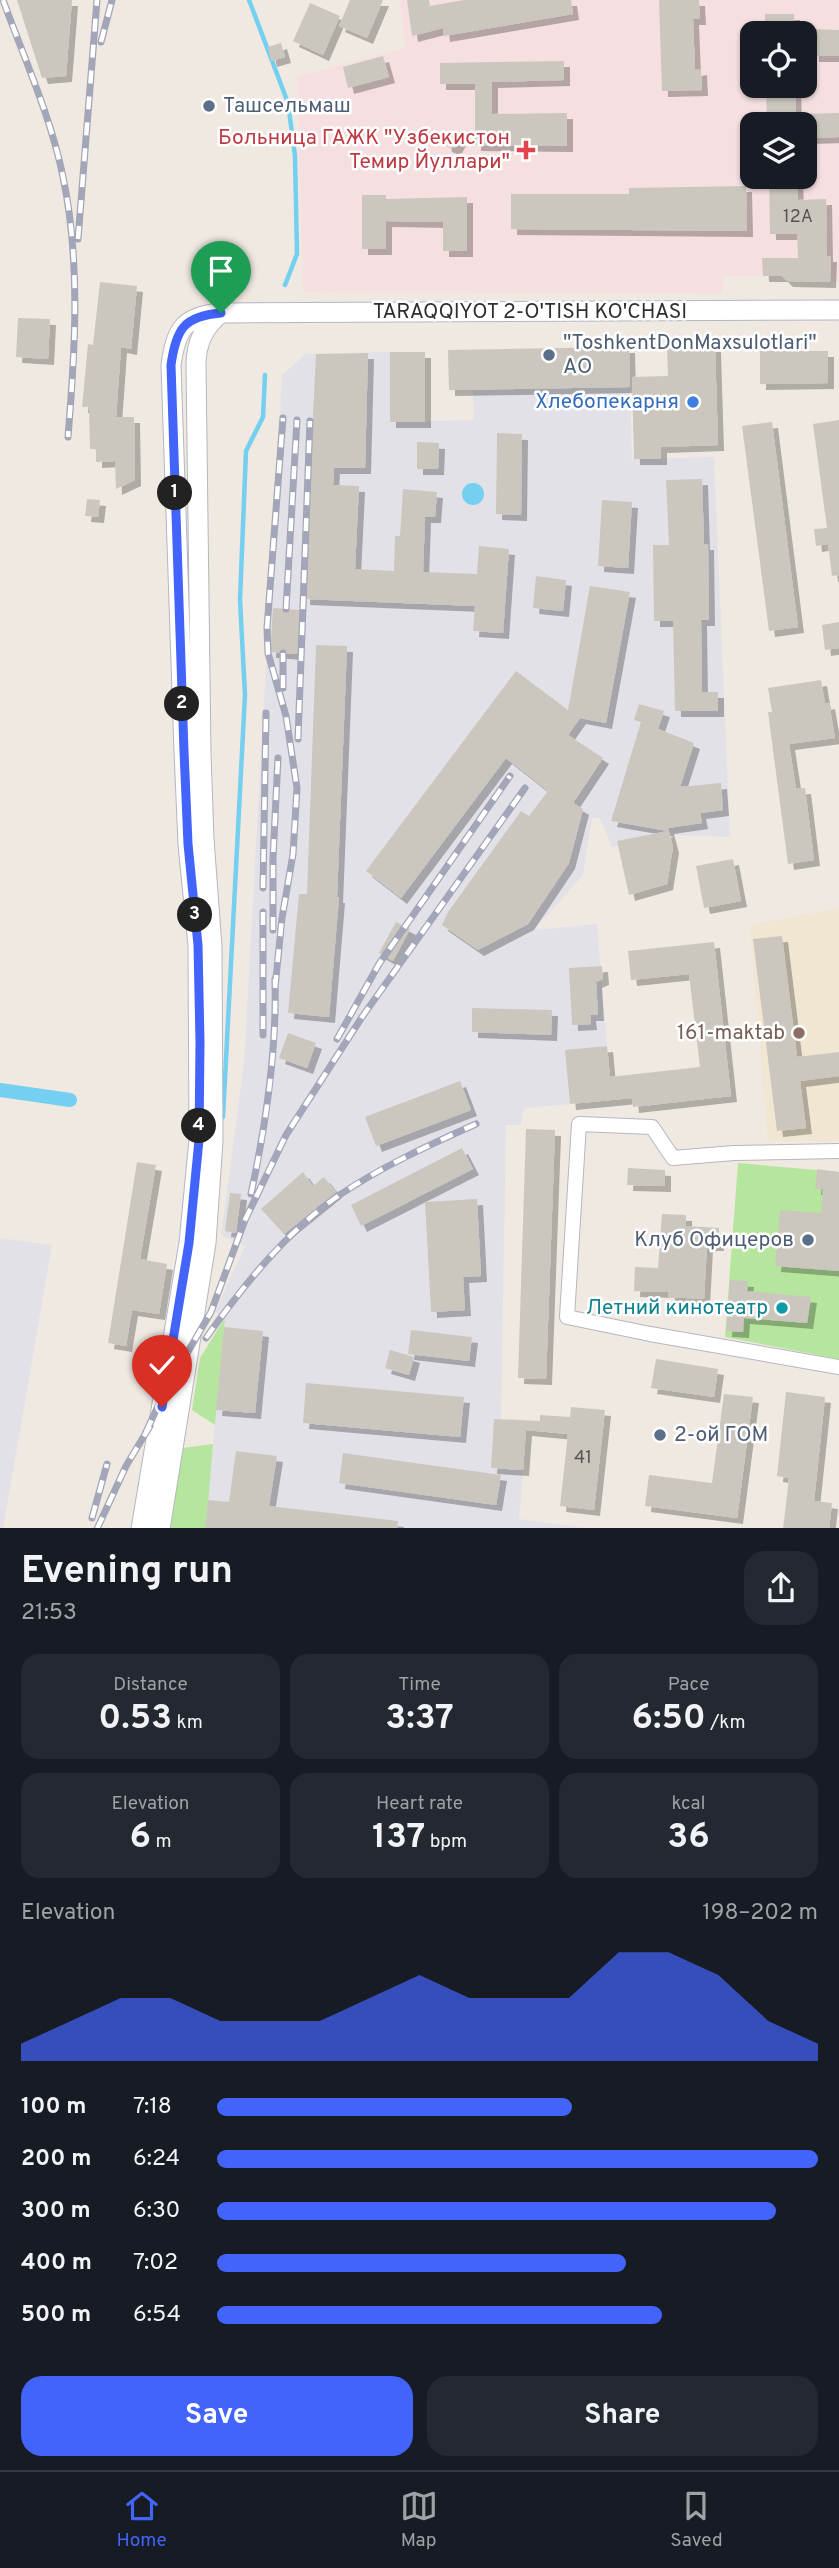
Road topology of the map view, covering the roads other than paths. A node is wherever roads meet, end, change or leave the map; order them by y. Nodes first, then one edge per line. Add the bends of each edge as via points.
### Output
1 (839, 310) edge
2 (221, 313) junction
3 (839, 1151) edge
4 (839, 1367) edge
5 (141, 1528) edge
6 (160, 1528) edge

1 - 2 main road, TARAQQIYOT 2-O'TISH KO'CHASI
2 - 5 main road, TARAQQIYOT 2-O'TISH KO'CHASI via 205,314 186,324 177,337 171,365 188,844 198,945 199,1140 189,1243
2 - 6 main road via 202,335 196,365 201,754 212,947 214,1141 205,1243
3 - 4 street via 673,1158 652,1127 579,1124 567,1317

